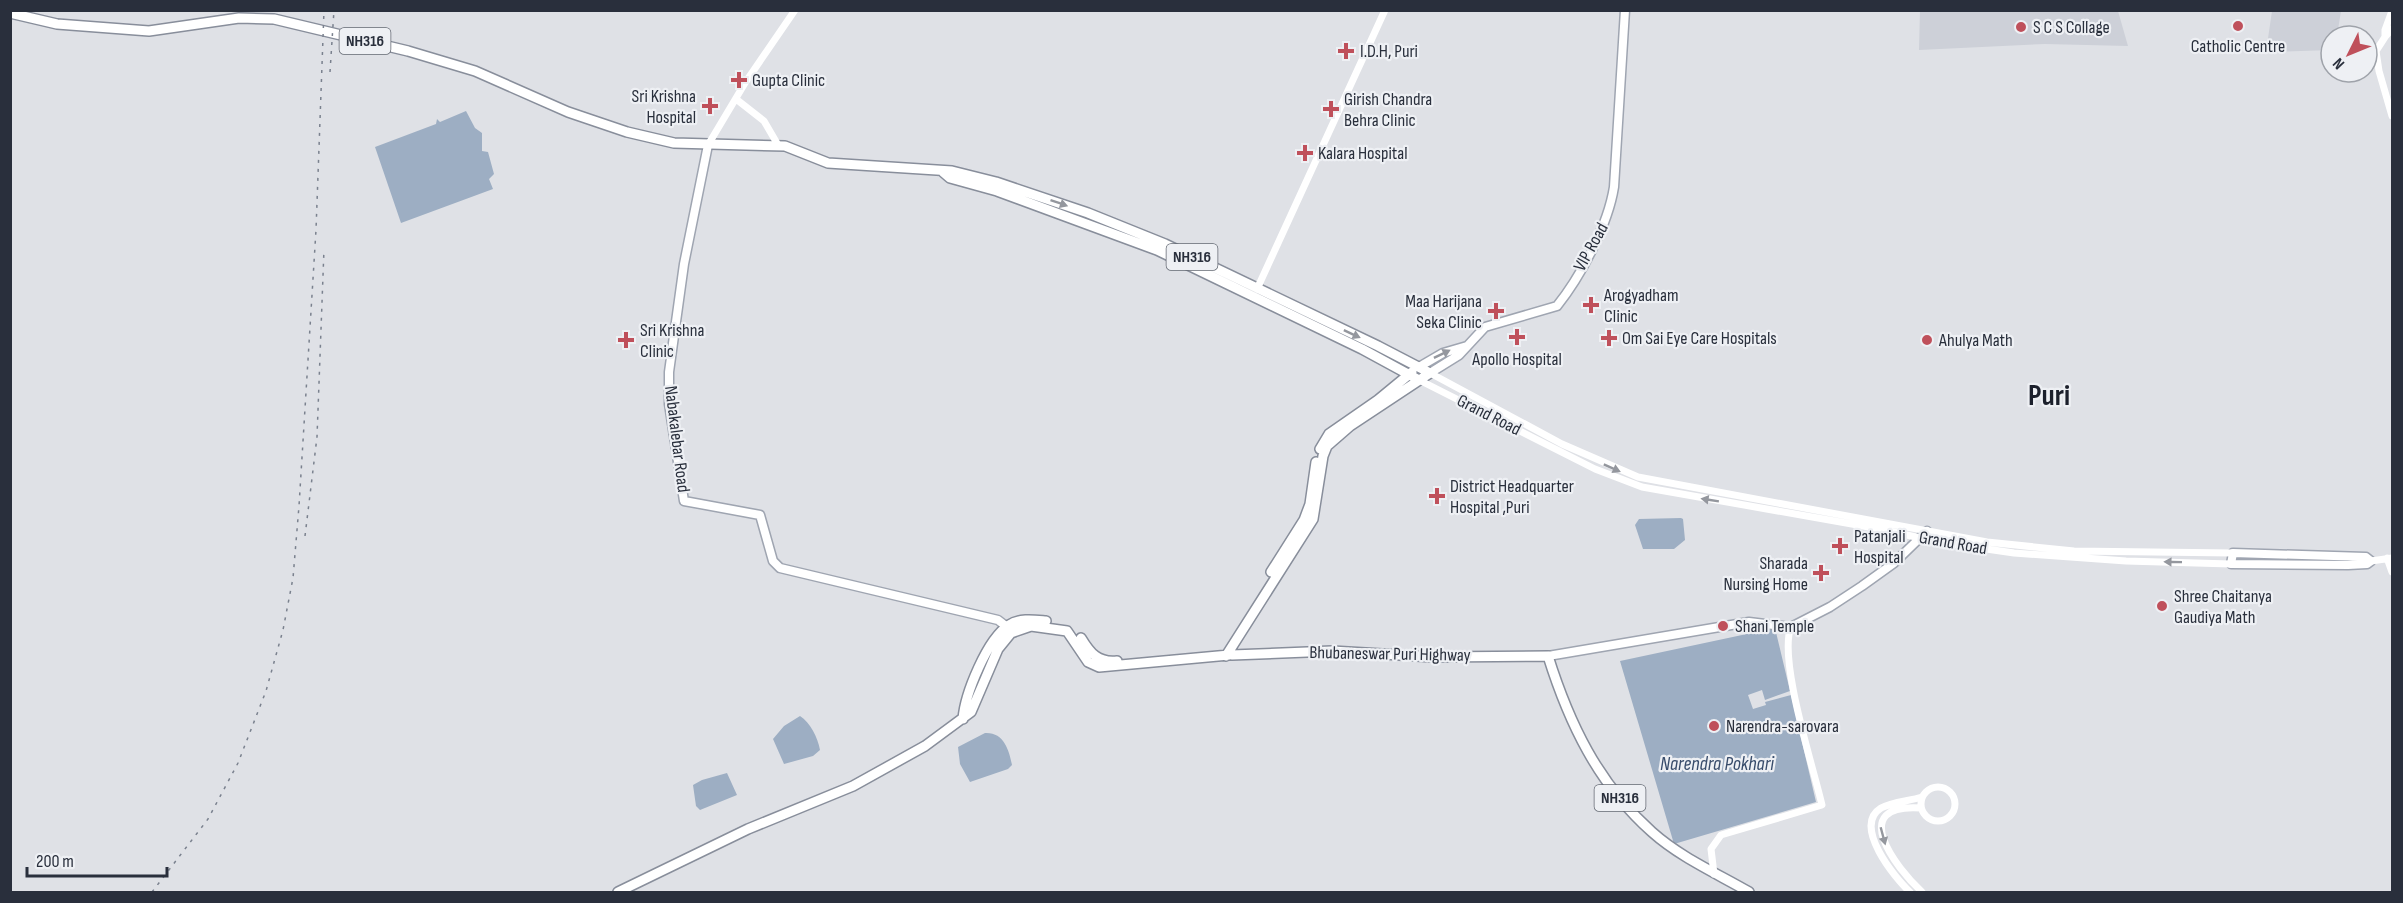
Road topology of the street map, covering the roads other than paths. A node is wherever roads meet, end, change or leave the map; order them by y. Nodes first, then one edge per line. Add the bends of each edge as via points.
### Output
1 (795, 10) edge
2 (1385, 10) edge
3 (1625, 10) edge
4 (2392, 11) edge
5 (10, 13) edge
6 (2392, 28) edge
7 (2385, 37) junction
8 (736, 99) junction
9 (2392, 116) edge
10 (708, 145) junction
11 (778, 145) junction
12 (943, 172) junction
13 (1257, 289) junction
14 (1468, 346) junction
15 (1419, 368) junction
16 (1408, 374) junction
17 (1430, 374) junction
18 (1419, 380) junction
19 (1315, 490) junction
20 (1927, 531) junction
21 (1919, 538) junction
22 (2233, 553) junction
23 (2390, 558) edge
24 (2371, 561) junction
25 (2231, 564) junction
26 (2392, 572) edge
27 (984, 617) junction
28 (1791, 627) junction
29 (1011, 629) junction
30 (999, 635) junction
31 (995, 648) junction
32 (1226, 654) junction
33 (1548, 656) junction
34 (1922, 797) junction
35 (800, 807) junction
36 (1922, 808) junction
37 (1714, 873) junction
38 (607, 892) edge
39 (618, 892) edge
40 (1749, 892) edge
41 (1910, 892) edge
42 (1922, 892) edge

1 - 8 main road
2 - 13 main road
3 - 14 main road, VIP Road via 1614,187 1604,228 1557,306 1485,327
4 - 7 main road
5 - 10 highway, NH316 via 57,24 148,31 239,18 274,19 475,71 617,130
6 - 7 main road
7 - 9 main road via 2376,51
8 - 10 main road
8 - 11 main road via 764,121
10 - 11 highway, NH316
10 - 27 main road, Nabakalebar Road via 685,256 669,372 669,404 684,501 760,515 773,561 780,568
11 - 12 highway, NH316 via 828,163
12 -> 13 highway, NH316 via 996,182 1088,213 1165,244
12 - 16 highway, NH316 via 950,178 997,191 1157,250
13 -> 15 highway, NH316
15 -> 14 main road, VIP Road via 1451,350
14 - 17 main road, VIP Road
15 - 16 highway
15 - 17 highway, NH316
16 - 18 highway, NH316
16 - 19 highway via 1329,434 1317,456
17 - 18 highway
17 -> 20 main road, Grand Road via 1554,440 1638,477
18 - 19 highway via 1333,439 1323,456
21 -> 18 main road, Grand Road via 1635,486
19 - 32 highway via 1298,532
20 - 21 main road
20 - 22 main road, Grand Road via 2074,551
25 -> 21 main road, Grand Road via 2042,555
21 - 28 main road via 1894,563 1862,586
22 - 24 main road, Grand Road via 2366,557
22 - 25 main road
23 - 24 main road, Grand Road
23 - 26 main road
24 - 25 main road, Grand Road via 2348,565
27 - 29 main road, Nabakalebar Road
27 - 30 main road
28 - 33 main road via 1749,622
28 - 37 main road via 1787,644 1791,678 1822,805 1721,835 1711,849
29 - 30 highway
29 - 31 highway
29 - 32 highway, Bhubaneswar Puri Highway via 1029,620 1060,623 1071,628 1100,664
30 - 31 highway
31 - 35 highway via 970,688 967,716 931,742 853,786
32 - 33 highway, Bhubaneswar Puri Highway via 1332,651 1433,657
33 - 37 highway, NH316 via 1569,718 1607,782 1653,832
34 - 36 main road
34 - 36 main road via 1928,790 1940,787 1950,792 1955,803 1954,812 1943,820 1933,820
34 - 41 main road via 1880,809 1870,829 1885,861
35 - 38 highway via 747,824
35 - 39 highway
36 -> 42 main road via 1891,814 1880,829 1898,866
37 - 40 highway, NH316

